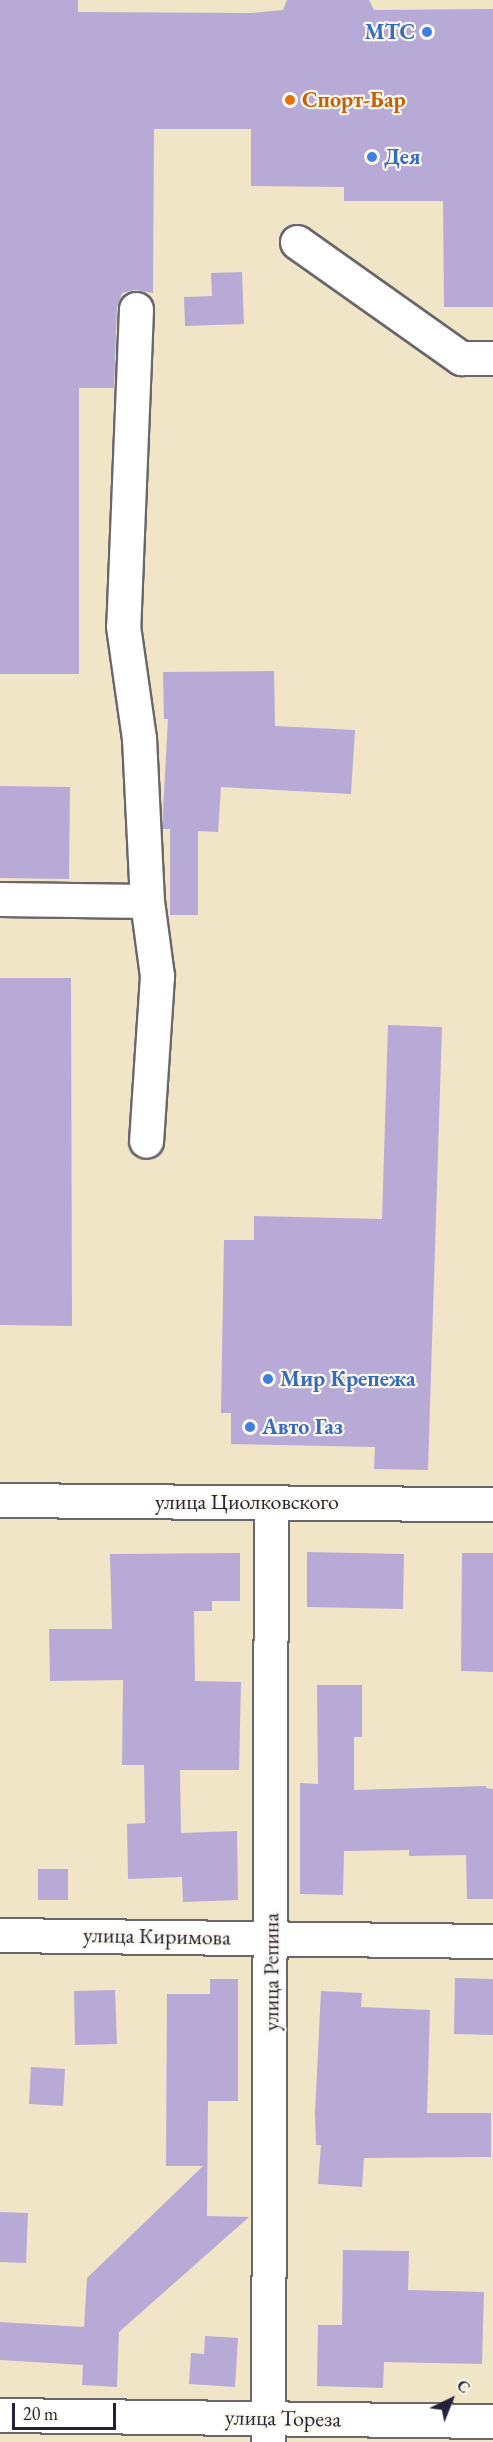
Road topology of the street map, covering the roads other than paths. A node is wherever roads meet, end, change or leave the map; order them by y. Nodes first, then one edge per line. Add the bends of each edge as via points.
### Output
1 (297, 242) dead end
2 (136, 309) dead end
3 (493, 358) edge
4 (0, 899) edge
5 (147, 901) junction
6 (146, 1141) dead end
7 (0, 1500) edge
8 (271, 1502) junction
9 (493, 1504) edge
10 (0, 1935) edge
11 (272, 1938) junction
12 (493, 1941) edge
13 (0, 2415) edge
14 (493, 2421) edge
15 (268, 2430) edge

1 - 3 street via 461,358
2 - 5 street via 123,626 138,738
4 - 5 street
5 - 6 street via 157,976
7 - 8 street, улица Циолковского
8 - 9 street, улица Циолковского
8 - 11 street, улица Репина
10 - 11 street, улица Киримова
11 - 12 street, улица Киримова
11 - 15 street, улица Репина
13 - 15 street, улица Тореза
14 - 15 street, улица Тореза

